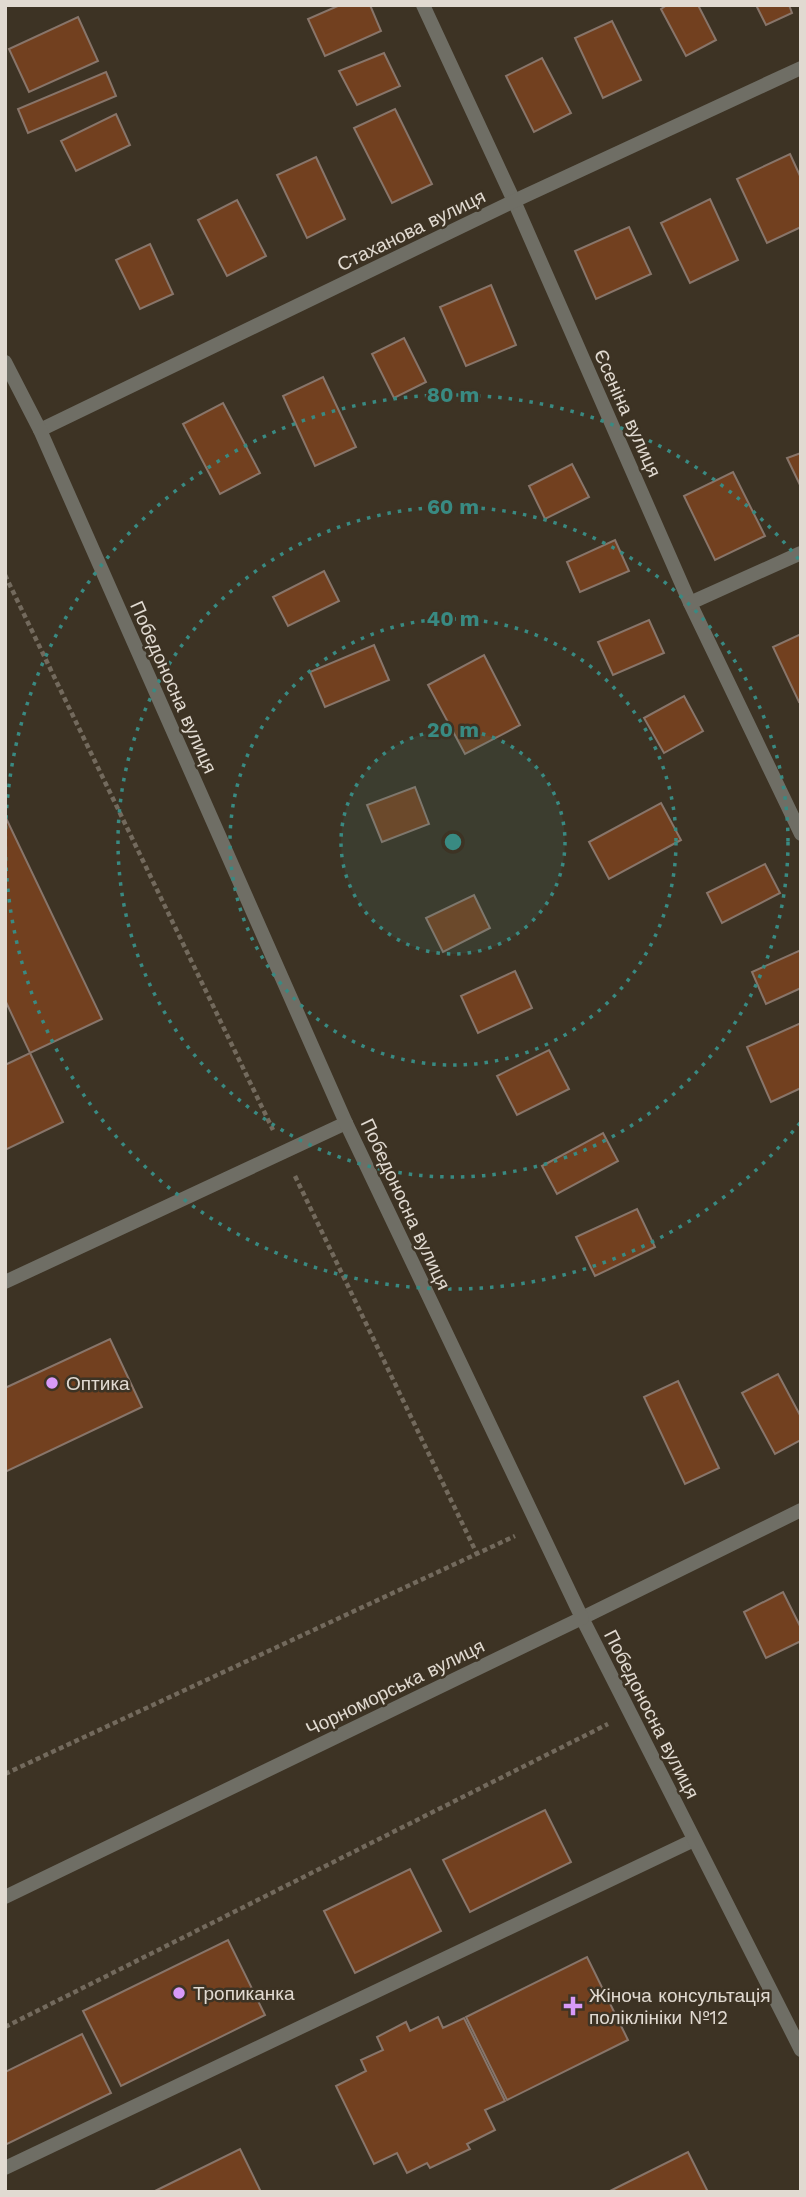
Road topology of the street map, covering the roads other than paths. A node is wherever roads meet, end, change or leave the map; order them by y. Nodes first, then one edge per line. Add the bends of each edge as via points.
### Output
1 (423, 5) edge
2 (801, 68) edge
3 (514, 201) junction
4 (5, 362) edge
5 (40, 430) junction
6 (801, 552) edge
7 (690, 603) junction
8 (801, 834) edge
9 (346, 1123) junction
10 (5, 1282) edge
11 (801, 1510) edge
12 (582, 1618) junction
13 (694, 1840) junction
14 (5, 1897) edge
15 (801, 2050) edge
16 (5, 2168) edge

1 - 3 street, Єсеніна вулиця
2 - 3 street, Стаханова вулиця
3 - 5 street, Стаханова вулиця
3 - 7 street, Єсеніна вулиця
4 - 5 street, Победоносна вулиця
5 - 9 street, Победоносна вулиця
6 - 7 street
7 - 8 street, Єсеніна вулиця
9 - 10 street
9 - 12 street, Победоносна вулиця
11 - 12 street, Чорноморська вулиця
12 - 13 street, Победоносна вулиця
12 - 14 street, Чорноморська вулиця
13 - 15 street, Победоносна вулиця
13 - 16 street

